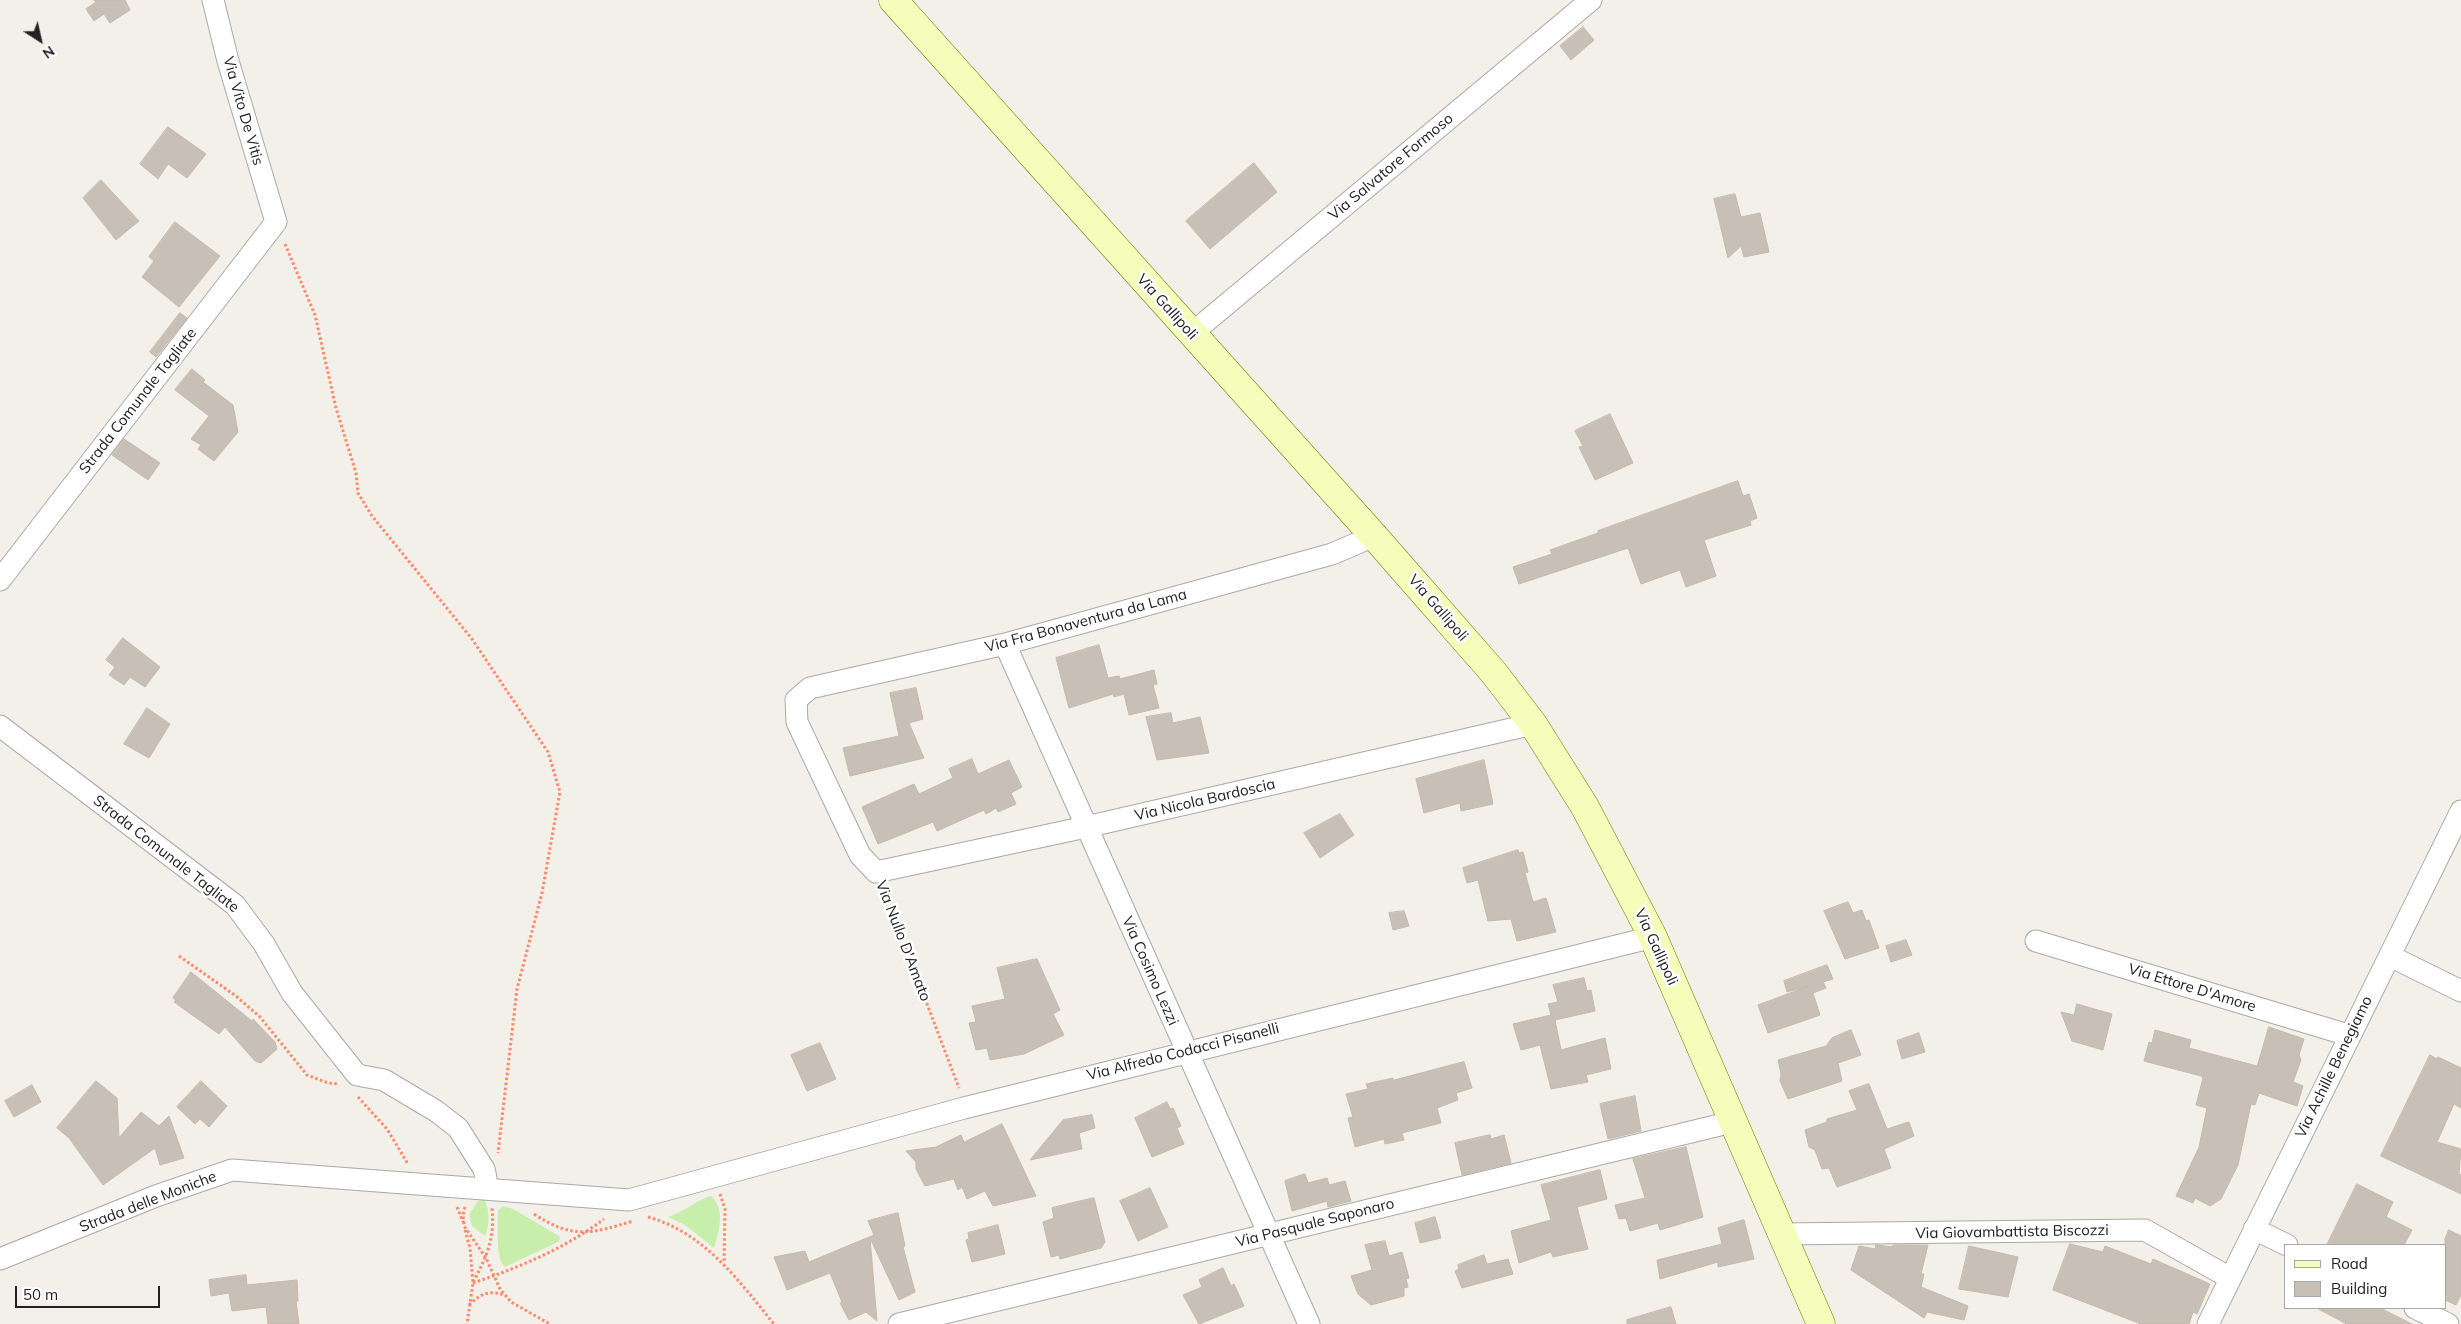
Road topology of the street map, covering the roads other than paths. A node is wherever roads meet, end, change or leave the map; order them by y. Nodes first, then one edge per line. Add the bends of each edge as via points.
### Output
1 (213, 0) edge
2 (894, 0) edge
3 (1591, 0) edge
4 (276, 222) joint
5 (1191, 334) junction
6 (1374, 536) junction
7 (0, 580) edge
8 (1005, 644) junction
9 (796, 700) joint
10 (1533, 724) junction
11 (0, 726) edge
12 (2461, 811) edge
13 (1086, 827) junction
14 (876, 872) joint
15 (1653, 936) junction
16 (2036, 941) dead end
17 (2390, 956) junction
18 (2461, 991) edge
19 (2348, 1035) junction
20 (1185, 1051) junction
21 (1732, 1122) junction
22 (483, 1188) junction
23 (629, 1200) joint
24 (2254, 1229) junction
25 (1781, 1234) junction
26 (1268, 1235) junction
27 (2285, 1244) edge
28 (0, 1259) edge
29 (2230, 1278) junction
30 (2417, 1309) edge
31 (899, 1324) edge
32 (1309, 1324) edge
33 (1822, 1324) edge
34 (2208, 1324) edge
35 (2448, 1324) edge

1 - 4 street, Via Vito De Vitis
2 - 5 main road, Via Gallipoli
3 - 5 street, Via Salvatore Formoso
4 - 7 street, Strada Comunale Tagliate
5 - 6 main road, Via Gallipoli
6 - 8 street, Via Fra Bonaventura da Lama via 1332,554
6 - 10 main road, Via Gallipoli via 1494,672
8 - 9 street, Via Fra Bonaventura da Lama via 810,688
8 - 13 street, Via Cosimo Lezzi
9 - 14 street, Via Nullo D'Amato via 796,722 860,855
10 - 13 street, Via Nicola Bardoscia
10 - 15 main road, Via Gallipoli via 1585,807
11 - 22 street, Strada Comunale Tagliate via 235,905 264,944 292,993 357,1075 384,1080 458,1128 484,1169
12 - 17 street, Via Achille Benegiamo
13 - 14 street, Via Nicola Bardoscia
13 - 20 street, Via Cosimo Lezzi
15 - 20 street, Via Alfredo Codacci Pisanelli
15 - 21 main road, Via Gallipoli
16 - 19 street, Via Ettore D'Amore
17 - 18 street
17 - 19 street, Via Achille Benegiamo
19 - 24 street, Via Achille Benegiamo
20 - 23 street, Via Alfredo Codacci Pisanelli
20 - 26 street, Via Cosimo Lezzi
21 - 25 main road, Via Gallipoli
21 - 26 street, Via Pasquale Saponaro
22 - 23 street, Strada delle Moniche
22 - 28 street, Strada delle Moniche via 232,1170 164,1192
24 - 27 street
24 - 29 street, Via Achille Benegiamo
25 - 29 street, Via Giovambattista Biscozzi via 2144,1230
25 - 33 main road, Via Gallipoli
26 - 31 street, Via Pasquale Saponaro
26 - 32 street, Via Cosimo Lezzi
29 - 34 street, Via Achille Benegiamo
30 - 35 street

